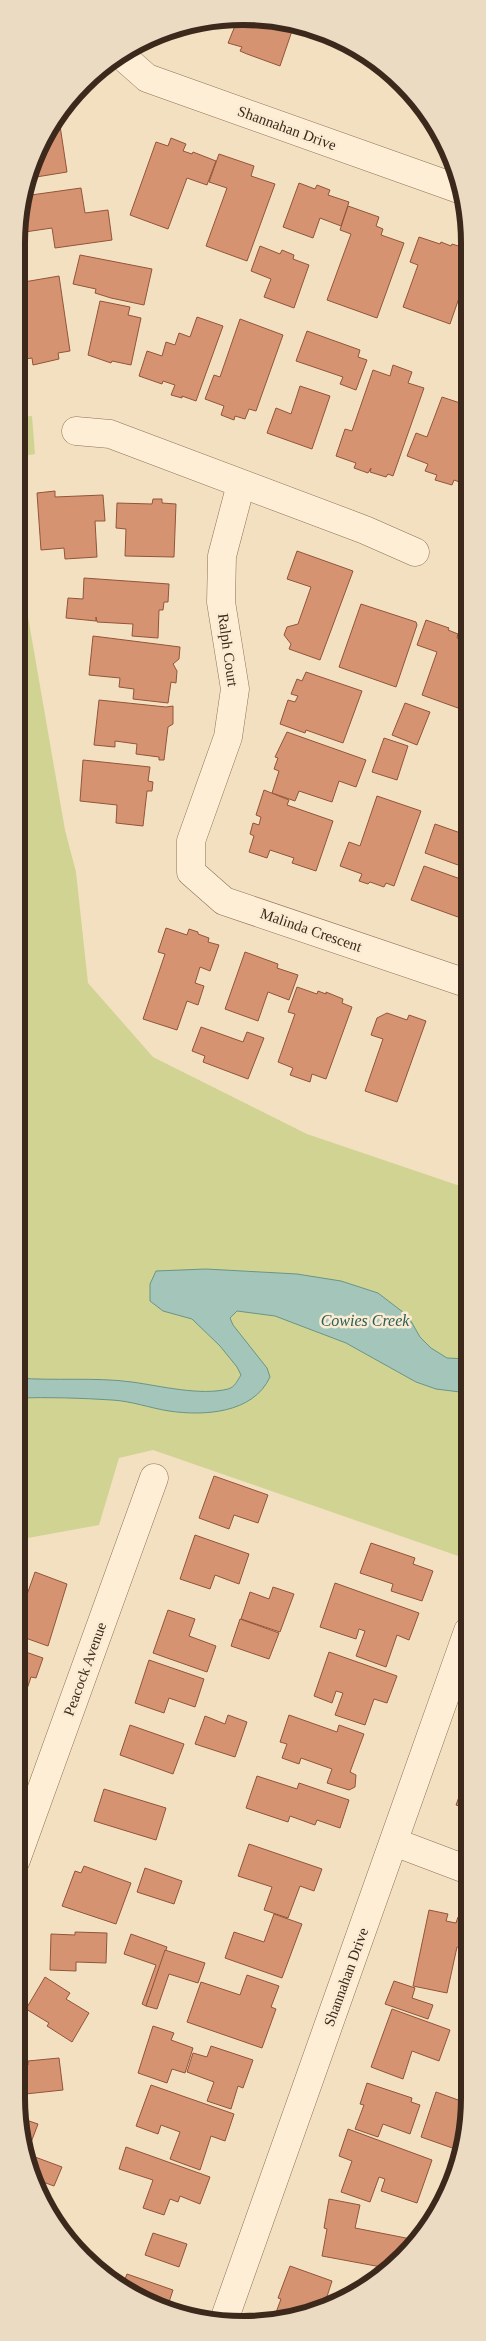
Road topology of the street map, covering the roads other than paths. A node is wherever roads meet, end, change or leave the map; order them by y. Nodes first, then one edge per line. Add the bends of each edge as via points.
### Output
1 (126, 59) edge
2 (454, 187) edge
3 (76, 431) dead end
4 (241, 484) junction
5 (415, 552) dead end
6 (190, 841) joint
7 (461, 981) edge
8 (154, 1478) dead end
9 (461, 1651) edge
10 (25, 1835) edge
11 (394, 1842) junction
12 (461, 1867) edge
13 (226, 2316) edge

1 - 2 street, Shannahan Drive via 148,78
3 - 4 street via 110,434
4 - 5 street
4 - 6 street, Ralph Court via 222,556 221,602 235,689 230,727
6 - 7 street, Malinda Crescent via 191,872 224,901
8 - 10 street, Peacock Avenue
9 - 11 street, Shannahan Drive
11 - 12 street
11 - 13 street, Shannahan Drive

